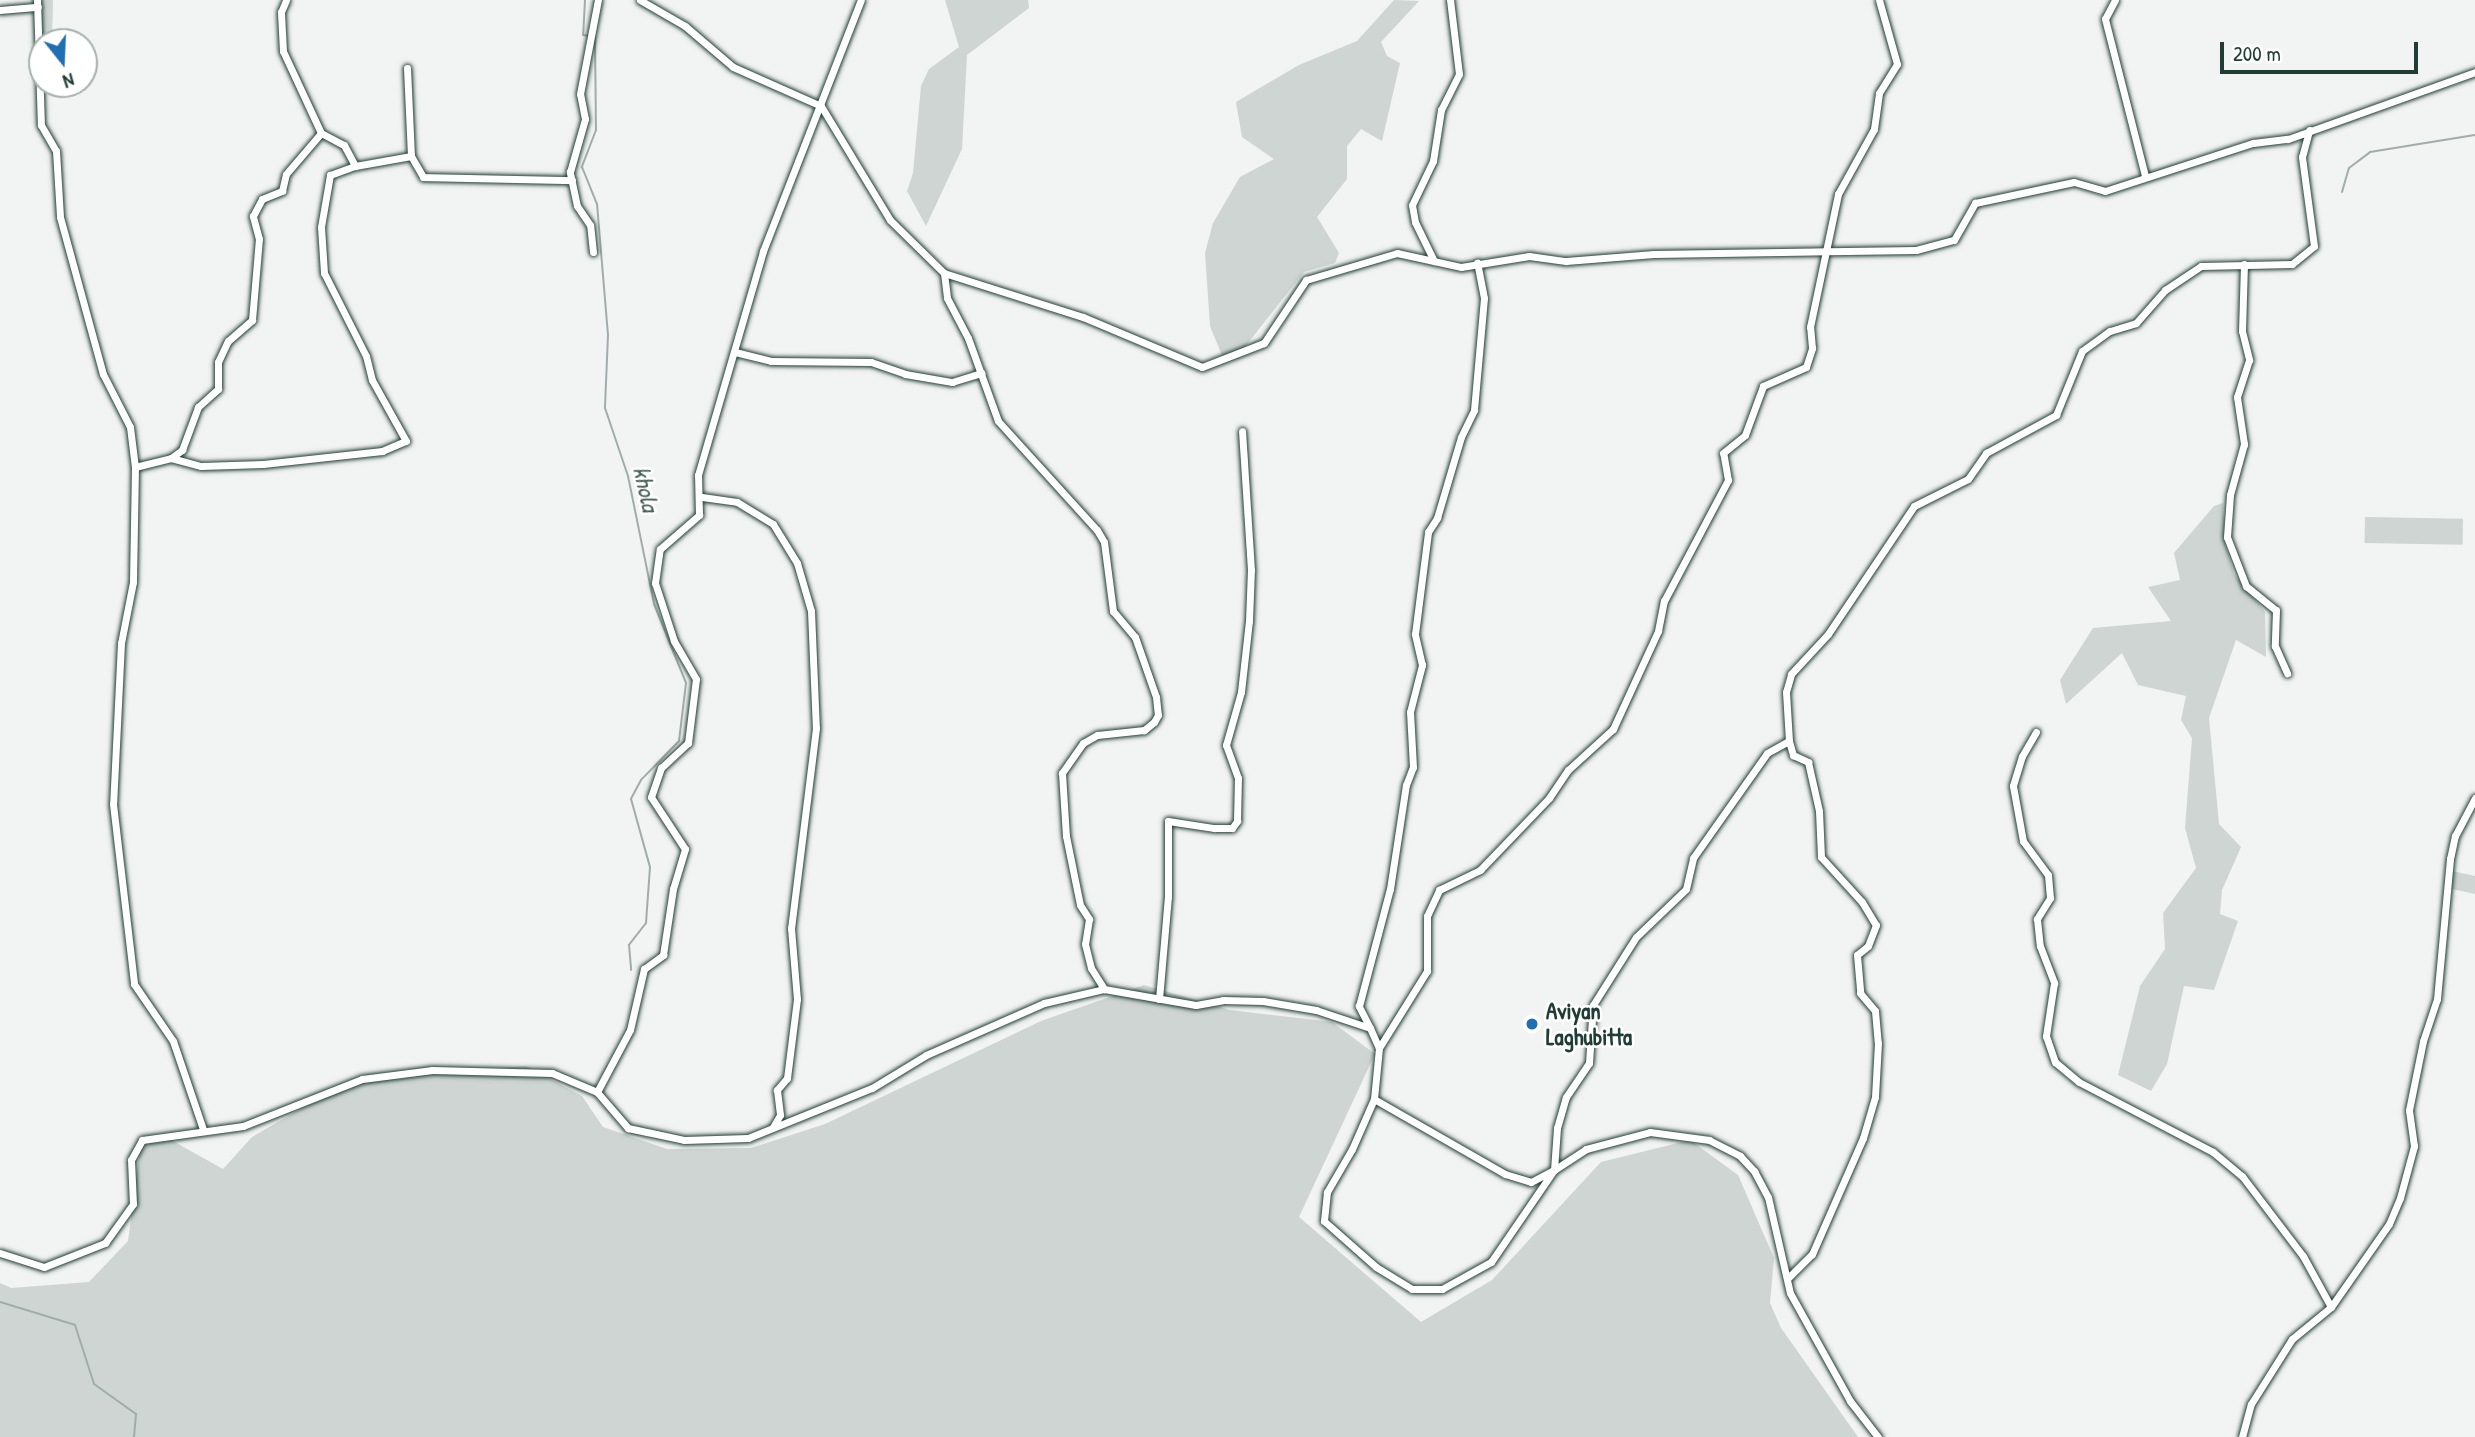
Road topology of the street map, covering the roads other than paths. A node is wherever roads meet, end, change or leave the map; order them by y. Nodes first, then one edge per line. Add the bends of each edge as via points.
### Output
1 (286, 0) edge
2 (598, 0) edge
3 (640, 0) edge
4 (861, 0) edge
5 (1450, 0) edge
6 (1879, 0) edge
7 (2115, 0) edge
8 (37, 4) edge
9 (0, 10) edge
10 (407, 68) dead end
11 (2475, 72) edge
12 (821, 106) junction
13 (2309, 130) junction
14 (321, 133) junction
15 (411, 156) junction
16 (355, 166) junction
17 (2145, 176) junction
18 (572, 180) junction
19 (593, 252) dead end
20 (1824, 252) junction
21 (1434, 261) junction
22 (1477, 263) junction
23 (2244, 264) junction
24 (944, 273) junction
25 (735, 352) junction
26 (982, 373) junction
27 (1242, 432) dead end
28 (171, 458) junction
29 (135, 467) junction
30 (702, 498) junction
31 (2287, 673) dead end
32 (2036, 732) dead end
33 (1789, 741) junction
34 (2475, 799) edge
35 (1104, 989) junction
36 (1159, 999) junction
37 (1370, 1028) junction
38 (1380, 1048) junction
39 (597, 1092) junction
40 (1374, 1099) junction
41 (203, 1129) junction
42 (771, 1130) junction
43 (1554, 1170) junction
44 (0, 1253) edge
45 (1789, 1277) junction
46 (2331, 1307) junction
47 (1878, 1437) edge
48 (2242, 1437) edge

1 - 14 street via 281,12 283,51
2 - 18 street via 580,94 585,119
3 - 12 street via 685,26 733,67
4 - 12 street
5 - 21 street via 1459,74 1441,110 1433,161 1412,205
6 - 20 street via 1897,64 1879,93 1874,129 1838,194
7 - 17 street via 2105,19
8 - 9 street
8 - 29 street via 41,125 56,151 60,217 103,374 130,427
10 - 15 street
11 - 13 street
12 - 24 street via 890,220
12 - 25 street via 763,251
13 - 17 street
13 - 23 street via 2302,157 2314,246 2291,264
14 - 16 street via 344,145
14 - 28 street via 286,174 282,191 262,199 253,216 259,239 252,320 228,341 218,362 218,389 198,407 182,450
15 - 16 street
15 - 18 street via 423,177
16 - 28 street via 330,175 321,227 324,273 366,356 372,380 406,441 382,451 263,464 201,466
17 - 20 street via 2105,191 2074,182 1975,203 1954,240 1916,250
18 - 19 street via 577,206 590,225
20 - 22 street via 1654,254 1566,261 1529,256
20 - 38 street via 1806,366 1763,386 1745,435 1723,453 1728,480 1664,601 1658,631 1613,729 1568,770 1540,808 1480,870 1439,890 1427,916 1427,971
21 - 22 street via 1461,267
21 - 24 street via 1397,253 1320,272 1306,280 1264,343 1202,367 1083,317
22 - 37 street via 1484,298 1474,410 1428,532 1415,634 1422,665 1410,712 1413,767 1406,785 1390,889 1359,1006
23 - 31 street via 2242,331 2249,359 2237,397 2244,444 2230,495 2227,537 2246,586 2276,610 2275,646
23 - 33 street via 2201,266 2165,290 2136,323 2110,331 2082,351 2056,415 1986,453 1968,480 1914,506 1828,635 1791,674 1786,692
24 - 26 street via 947,298
25 - 26 street via 771,361 870,362 952,382
25 - 30 street via 698,475
26 - 35 street via 998,421 1104,542 1113,611 1135,637 1156,697 1154,722 1144,730 1097,735 1083,743 1062,773 1066,836 1080,905 1089,919 1085,944 1091,968
27 - 36 street via 1249,608 1241,692 1226,745 1238,778 1237,821 1232,828 1214,828 1168,821 1168,897
28 - 29 street
29 - 41 street via 133,582 116,695 114,839 134,984 173,1041
30 - 39 street via 699,515 660,549 654,583 674,641 696,679 688,743 661,768 651,797 685,849 673,889 663,956 644,969 630,1030
30 - 42 street via 737,502 773,524 797,563 811,611 816,728 791,928 797,999 787,1078 777,1090 780,1115
32 - 46 street via 2022,755 2013,786 2023,841 2048,874 2050,898 2037,919 2040,946 2054,983 2046,1036 2055,1062 2079,1082 2213,1152 2242,1176 2303,1256
33 - 43 street via 1767,753 1693,858 1686,889 1636,937 1593,1005 1589,1063 1566,1097 1557,1128
33 - 45 street via 1793,755 1808,762 1819,811 1821,857 1862,902 1876,925 1868,946 1857,955 1860,993 1875,1011 1878,1043 1875,1097 1863,1138 1812,1254
34 - 46 street via 2455,836 2450,859 2437,999 2409,1110 2414,1146 2407,1177 2389,1224
35 - 36 street
35 - 42 street via 1044,1003 926,1055 872,1088
36 - 37 street via 1196,1005 1223,999 1263,1002 1316,1010
37 - 38 street
38 - 40 street
39 - 41 street via 552,1073 432,1070 362,1079 243,1126
39 - 42 street via 628,1128 684,1140 748,1138
40 - 43 street via 1505,1174 1531,1182
40 - 43 street via 1326,1192 1324,1221 1346,1245 1412,1289 1442,1289 1491,1262 1531,1210
41 - 44 street via 142,1140 131,1160 133,1204 105,1243 44,1267
43 - 45 street via 1586,1149 1650,1132 1709,1140 1740,1156 1754,1171 1768,1197
45 - 47 street via 1790,1293 1807,1327 1850,1401
46 - 48 street via 2292,1339 2251,1404

